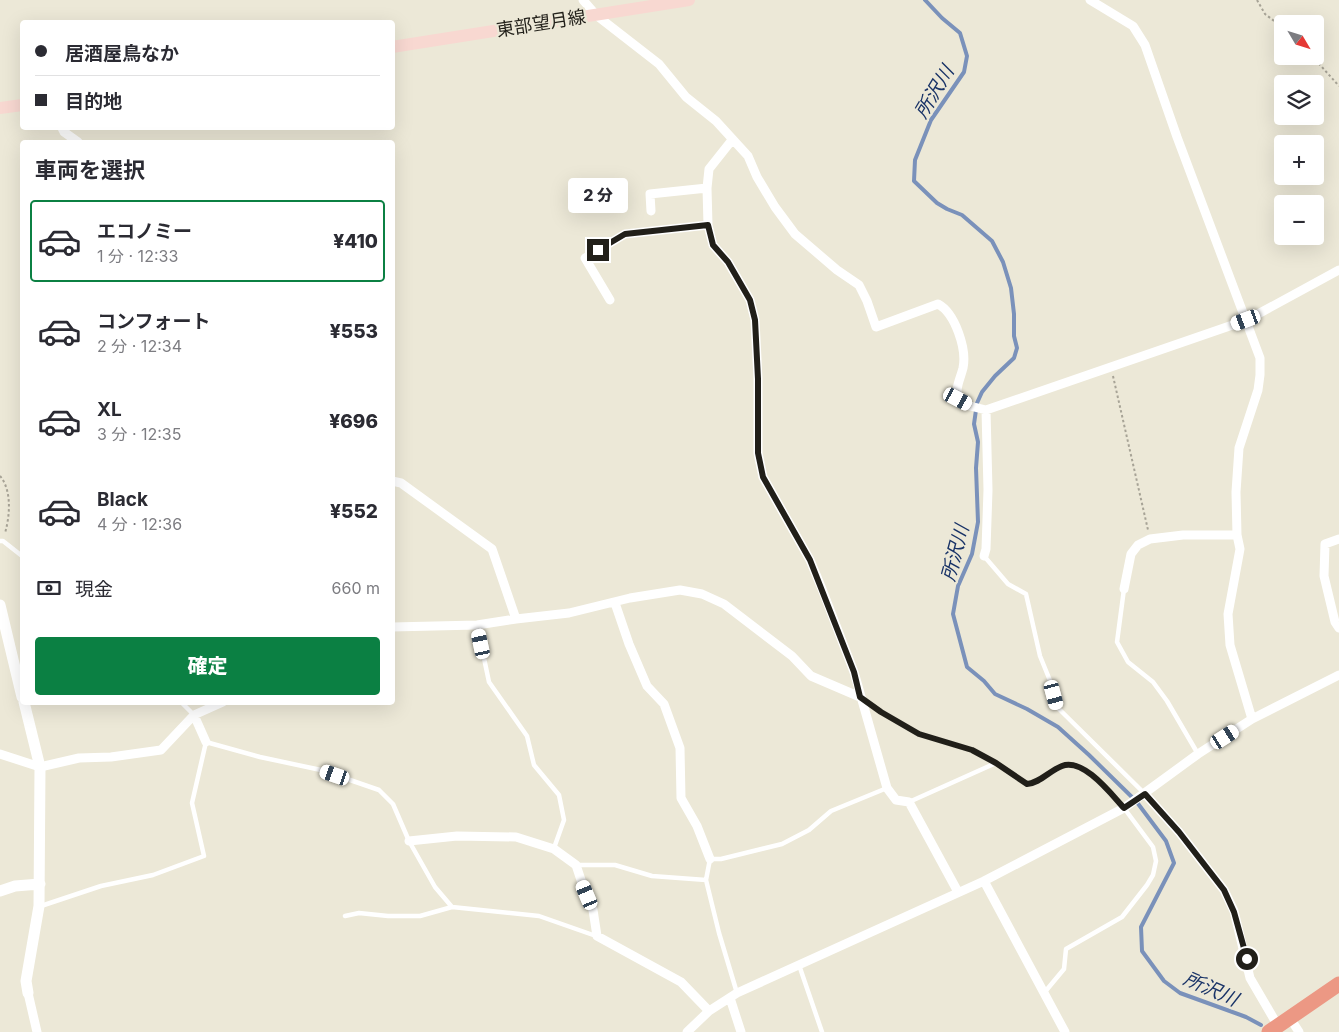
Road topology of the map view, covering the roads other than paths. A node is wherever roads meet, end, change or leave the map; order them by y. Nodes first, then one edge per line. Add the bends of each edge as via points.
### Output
1 (583, 0) edge
2 (689, 0) edge
3 (1090, 0) edge
4 (596, 14) junction
5 (395, 47) edge
6 (20, 105) edge
7 (0, 108) edge
8 (63, 130) edge
9 (75, 140) edge
10 (732, 140) junction
11 (707, 188) junction
12 (651, 211) dead end
13 (708, 225) junction
14 (1339, 270) edge
15 (610, 300) dead end
16 (1246, 320) junction
17 (986, 410) junction
18 (395, 481) edge
19 (1237, 535) junction
20 (1339, 539) edge
21 (2, 541) edge
22 (20, 554) edge
23 (984, 556) joint
24 (1124, 590) joint
25 (615, 603) junction
26 (0, 605) edge
27 (516, 619) junction
28 (477, 625) junction
29 (395, 626) edge
30 (1339, 628) edge
31 (1339, 675) edge
32 (20, 689) edge
33 (860, 697) junction
34 (25, 705) edge
35 (184, 705) edge
36 (216, 705) edge
37 (194, 715) junction
38 (1252, 719) junction
39 (206, 742) junction
40 (0, 754) edge
41 (1198, 754) junction
42 (996, 763) junction
43 (40, 767) junction
44 (887, 788) junction
45 (1145, 794) junction
46 (909, 802) junction
47 (1124, 808) junction
48 (409, 841) junction
49 (554, 849) junction
50 (710, 859) junction
51 (576, 865) junction
52 (706, 880) junction
53 (984, 880) junction
54 (40, 884) junction
55 (0, 891) edge
56 (958, 892) junction
57 (39, 906) junction
58 (452, 906) junction
59 (345, 916) dead end
60 (597, 936) junction
61 (799, 965) junction
62 (1339, 984) edge
63 (28, 993) joint
64 (1044, 993) junction
65 (734, 995) junction
66 (709, 1011) junction
67 (1279, 1025) edge
68 (37, 1032) edge
69 (687, 1032) edge
70 (741, 1032) edge
71 (822, 1032) edge
72 (1065, 1032) edge
73 (1299, 1032) edge

1 - 4 street
2 - 4 main road, 東部望月線
3 - 16 street via 1133,26 1145,45
4 - 5 main road, 東部望月線
4 - 10 street via 659,64 686,97 716,121
6 - 7 main road
8 - 9 street
10 - 11 street via 709,169
10 - 17 street via 748,156 775,207 795,234 859,285 876,327 938,304 942,306 954,320 961,337 964,366 956,389 958,399
11 - 12 street via 650,194
11 - 13 street
13 - 15 street via 625,234 585,258
13 - 33 street via 713,245 728,262 750,300 755,320 758,453 763,477 810,560 854,672
14 - 16 street
16 - 17 street
16 - 19 street via 1260,358 1260,375 1239,448
17 - 23 street via 988,490
18 - 27 street via 492,550
19 - 24 street via 1183,536 1150,539 1138,544 1131,554
19 - 38 street via 1240,549 1228,614 1230,645
20 - 30 street via 1325,544 1324,576
21 - 22 lane
23 - 45 lane via 1008,584 1026,594 1040,656 1058,708
24 - 41 lane via 1117,642 1128,662 1153,682 1167,701
25 - 27 street via 569,613
25 - 33 street via 680,590 702,594 724,604 792,656 811,676
25 - 50 street via 647,686 664,704 680,748 681,798
26 - 32 street
27 - 28 street
28 - 29 street
28 - 49 lane via 489,682 528,736 534,765 559,795 564,820
31 - 38 street
33 - 42 lane via 919,734 972,750
33 - 44 street
34 - 43 street
35 - 37 lane
36 - 37 street
37 - 39 street
37 - 43 street via 161,750 79,758
38 - 41 street
39 - 48 lane via 320,770 379,790 393,804
39 - 57 lane via 192,803 204,856 153,875 102,886
40 - 43 street
41 - 45 street
42 - 46 lane
42 - 47 lane via 1027,784 1062,766 1075,765 1091,774
43 - 54 street
44 - 46 street via 896,800
44 - 50 lane via 831,811 810,830 782,844 721,860
45 - 47 street
45 - 67 street via 1224,890 1234,912 1250,978
46 - 56 street
47 - 53 street
47 - 64 lane via 1153,847 1156,861 1153,875 1122,917 1066,949 1064,969
48 - 49 street via 457,836 516,837
48 - 58 lane via 435,887
49 - 51 street
50 - 52 lane
51 - 52 lane via 615,865 652,876
51 - 60 street via 593,910
52 - 65 lane
53 - 56 street
53 - 64 street
54 - 55 street
54 - 57 street
56 - 61 street
57 - 63 street via 26,981
58 - 59 lane via 420,916 359,912
58 - 60 lane via 539,916
60 - 66 street via 680,982
61 - 65 street
61 - 71 lane
62 - 67 highway
63 - 68 street
64 - 72 street
65 - 66 street
65 - 70 street
66 - 69 street
67 - 73 street

